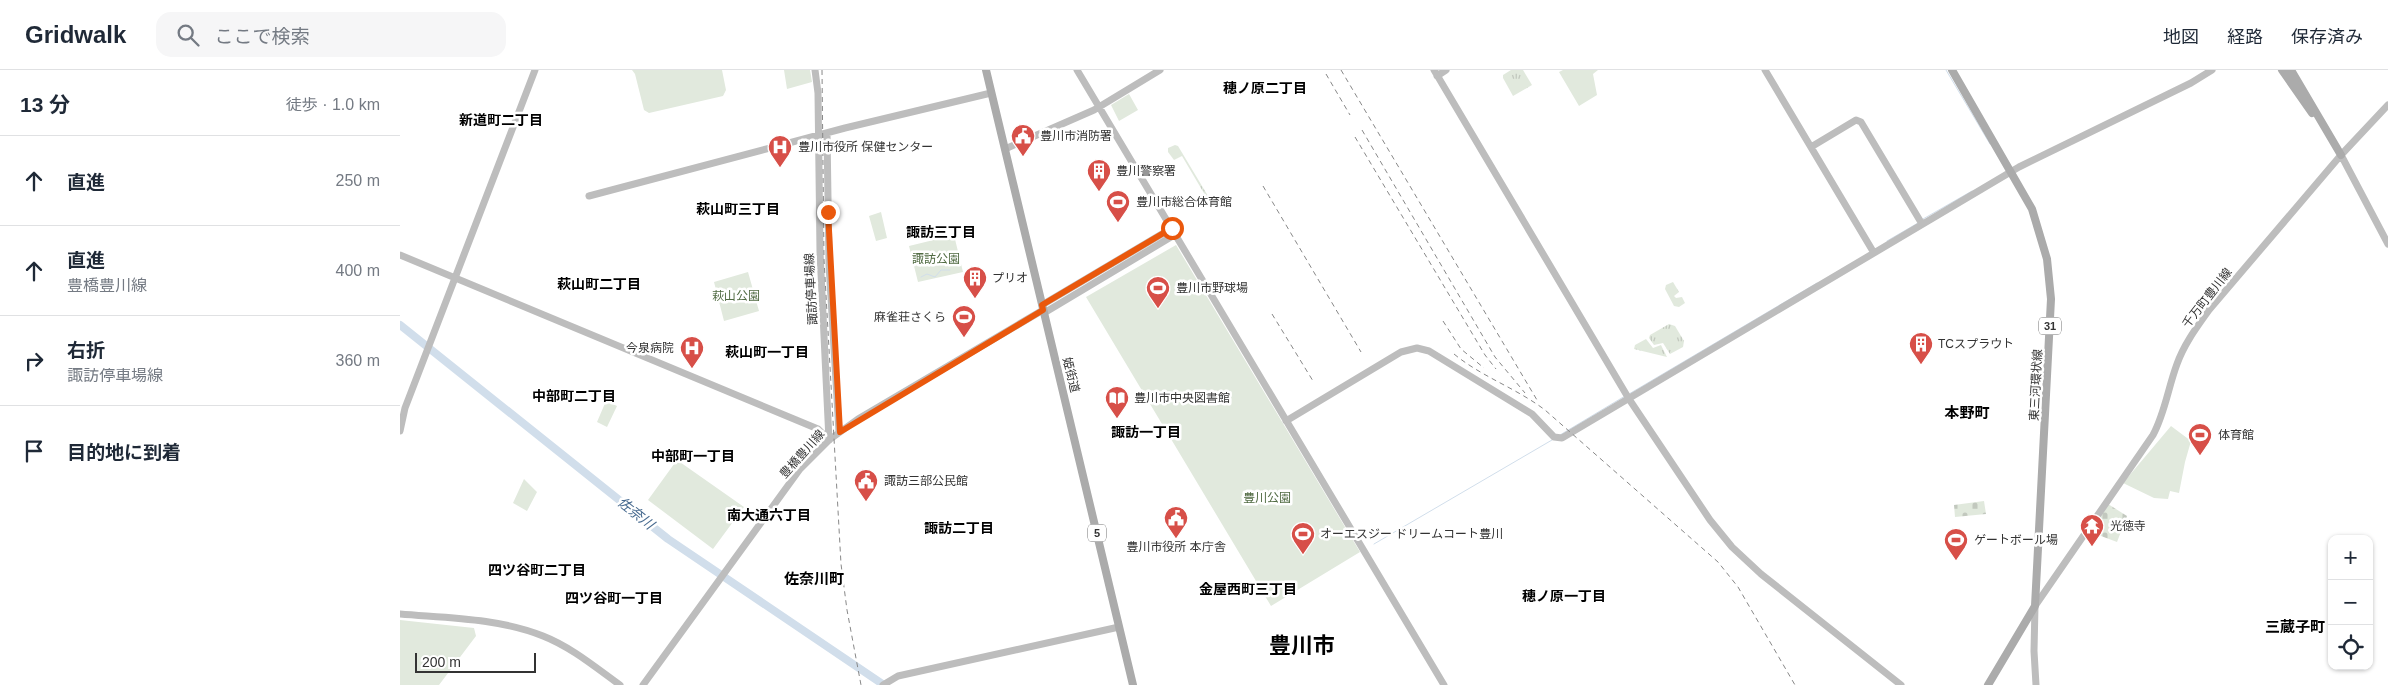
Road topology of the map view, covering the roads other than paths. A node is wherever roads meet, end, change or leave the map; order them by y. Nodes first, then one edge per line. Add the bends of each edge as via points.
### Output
1 (535, 70) edge
2 (815, 70) edge
3 (986, 70) edge
4 (1077, 70) edge
5 (1160, 70) edge
6 (1446, 70) edge
7 (1765, 70) edge
8 (1952, 70) edge
9 (2212, 70) edge
10 (2282, 70) edge
11 (2292, 70) edge
12 (1435, 73) edge
13 (991, 93) junction
14 (2388, 105) edge
15 (1100, 106) junction
16 (827, 133) junction
17 (818, 136) junction
18 (2334, 143) junction
19 (1811, 147) junction
20 (1005, 149) junction
21 (2341, 155) junction
22 (2012, 171) junction
23 (589, 196) dead end
24 (1922, 224) junction
25 (1174, 231) junction
26 (2388, 244) edge
27 (1874, 253) junction
28 (400, 255) edge
29 (456, 278) junction
30 (1043, 309) junction
31 (1629, 399) junction
32 (1286, 421) junction
33 (400, 431) edge
34 (840, 432) junction
35 (830, 440) junction
36 (2035, 606) junction
37 (400, 614) edge
38 (1119, 627) junction
39 (885, 684) edge
40 (620, 685) edge
41 (642, 685) edge
42 (1133, 685) edge
43 (1444, 685) edge
44 (1901, 685) edge
45 (1988, 685) edge
46 (2036, 685) edge

1 - 29 street
2 - 17 street, 諏訪停車場線
3 - 13 main road, 姫街道 / 5
4 - 15 street
5 - 15 street
6 - 12 street
7 - 19 street
8 - 22 main road, 東三河環状線 / 31
9 - 22 street via 2192,83
10 - 18 main road
11 - 18 main road
12 - 31 street
13 - 16 street
13 - 20 main road, 姫街道 / 5
14 - 21 street, 千万町豊川線
15 - 20 street
15 - 25 street
16 - 17 street
16 - 34 street, 諏訪停車場線 via 829,264
17 - 23 street
17 - 35 street, 諏訪停車場線 via 820,252
18 - 21 main road
19 - 24 street via 1856,120 1861,122
19 - 27 street
20 - 30 main road, 姫街道 / 5
21 - 26 street
21 - 36 street, 千万町豊川線 via 2191,336 2177,362 2163,413 2153,435
22 - 24 street
22 - 36 main road, 東三河環状線 / 31 via 2032,209 2043,241 2051,299
24 - 27 street
25 - 30 street, 豊橋豊川線
25 - 32 street
27 - 31 street
28 - 29 street
29 - 33 street via 405,408
29 - 35 street via 816,428
30 - 34 street, 豊橋豊川線
30 - 38 main road, 姫街道 / 5
31 - 32 street via 1558,439 1532,414 1429,351 1416,348 1402,352
31 - 44 street via 1697,503 1732,547 1760,574
32 - 43 street
34 - 35 street, 豊橋豊川線
35 - 41 street, 豊橋豊川線 via 800,469
36 - 45 main road, 31
36 - 46 street
37 - 40 street via 476,621 527,630 576,653
38 - 39 street via 898,676
38 - 42 main road, 姫街道 / 5

